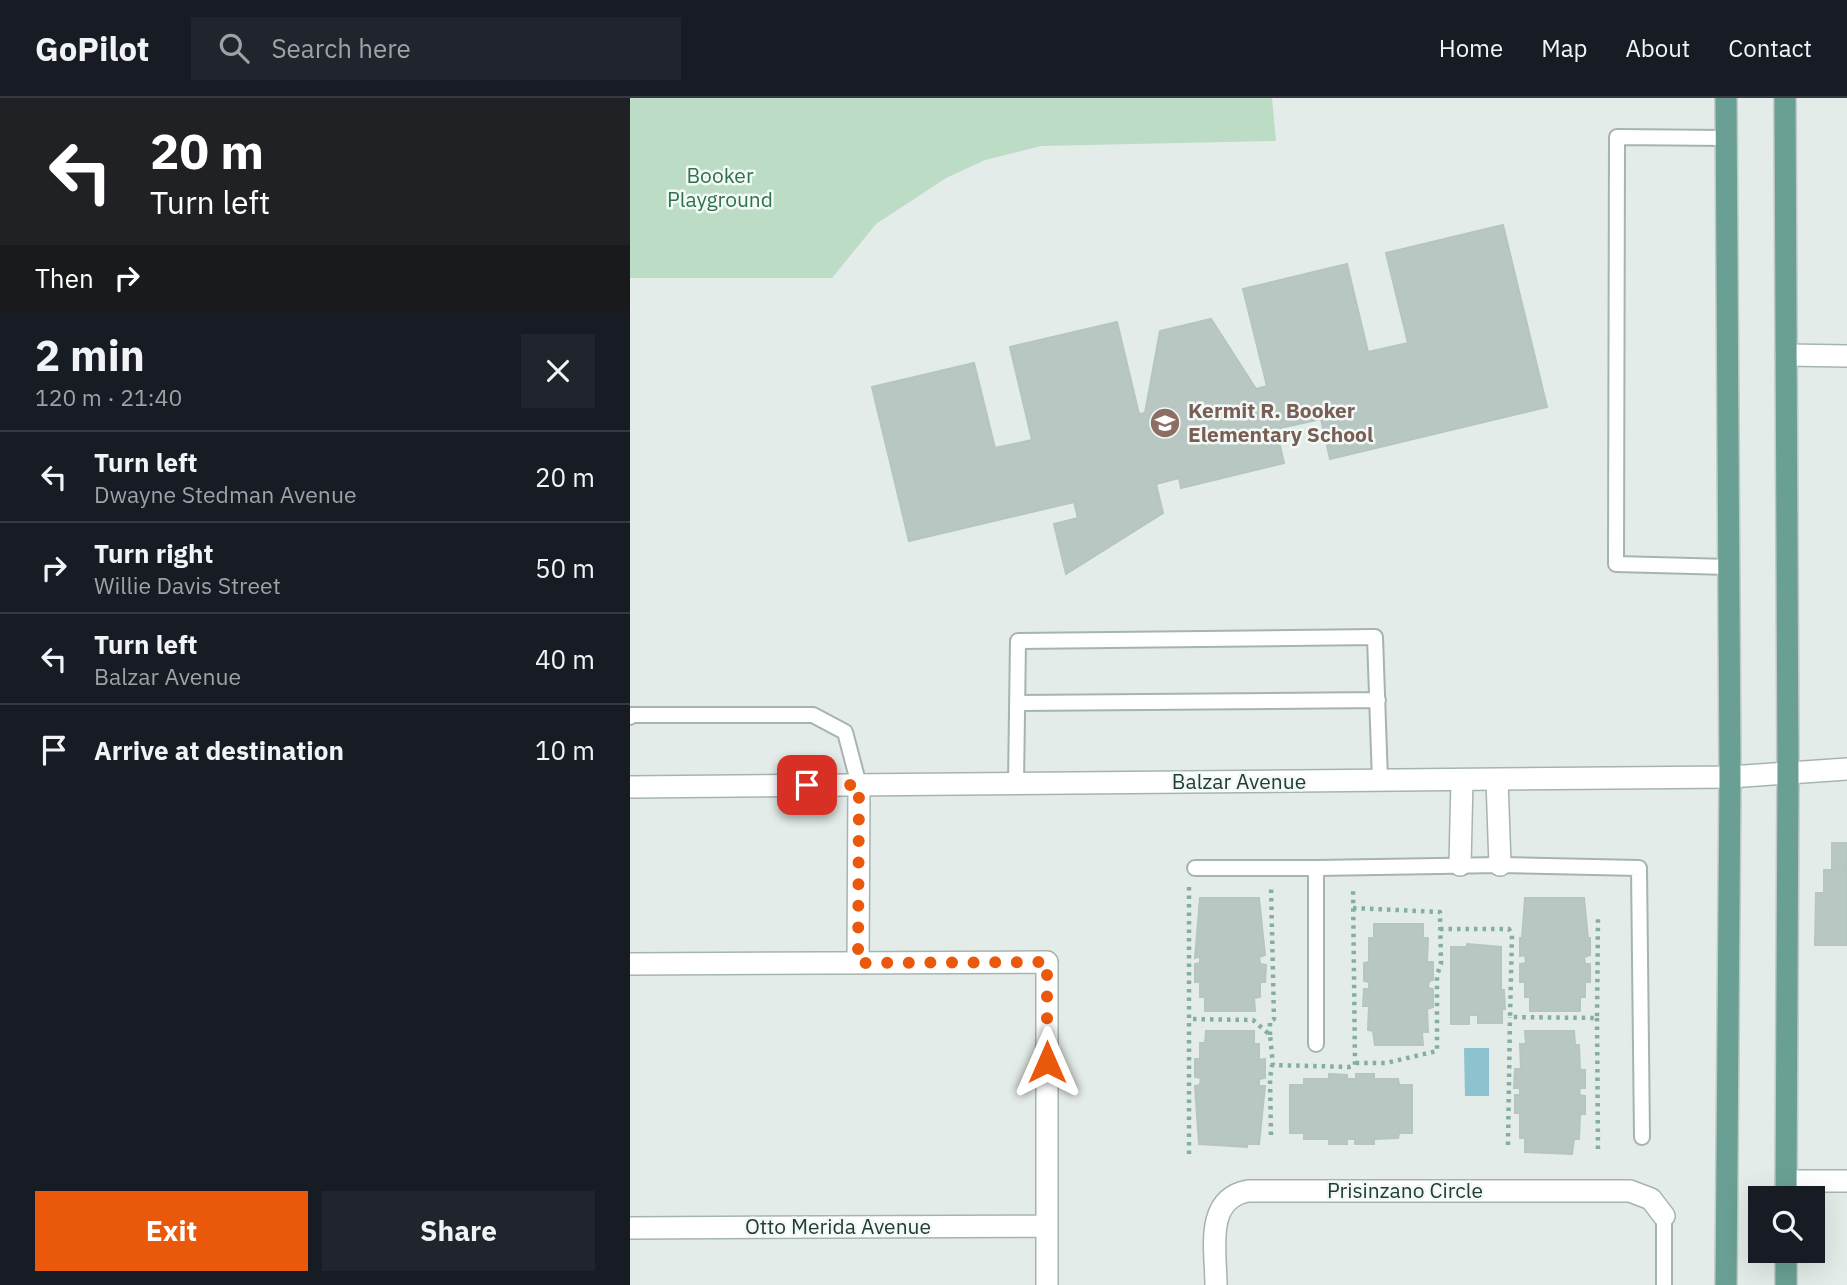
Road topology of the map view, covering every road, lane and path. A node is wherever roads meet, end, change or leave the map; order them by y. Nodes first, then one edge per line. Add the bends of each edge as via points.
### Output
1 (1726, 98) edge
2 (1785, 98) edge
3 (1726, 138) junction
4 (1786, 355) junction
5 (1847, 356) edge
6 (1728, 567) junction
7 (1378, 700) junction
8 (1018, 703) junction
9 (630, 717) edge
10 (1847, 768) edge
11 (1788, 775) junction
12 (1730, 777) junction
13 (1462, 780) junction
14 (1497, 780) junction
15 (1380, 781) junction
16 (1016, 784) junction
17 (859, 785) junction
18 (630, 787) edge
19 (1460, 865) junction
20 (1500, 865) junction
21 (1195, 868) dead end
22 (1316, 868) junction
23 (1353, 869) junction
24 (1271, 884) dead end
25 (1202, 885) dead end
26 (1353, 908) junction
27 (1598, 919) dead end
28 (1440, 929) junction
29 (858, 963) junction
30 (630, 964) edge
31 (1510, 1017) junction
32 (1597, 1018) junction
33 (1189, 1019) junction
34 (1269, 1035) junction
35 (1316, 1044) dead end
36 (1355, 1063) junction
37 (1272, 1064) junction
38 (1271, 1135) dead end
39 (1642, 1138) dead end
40 (1508, 1145) dead end
41 (1598, 1150) dead end
42 (1189, 1154) dead end
43 (1847, 1181) edge
44 (1786, 1186) edge
45 (1813, 1186) edge
46 (1664, 1216) joint
47 (1047, 1226) junction
48 (630, 1228) edge
49 (1786, 1263) edge
50 (1047, 1285) edge
51 (1216, 1285) edge
52 (1664, 1285) edge
53 (1726, 1285) edge
54 (1786, 1285) edge

1 - 3 main road
2 - 4 main road
3 - 6 main road
3 - 6 lane via 1617,137 1615,564
4 - 5 street
4 - 11 main road
6 - 12 main road
7 - 8 lane
7 - 8 lane via 1375,637 1018,641
7 - 15 lane
8 - 16 lane
9 - 17 lane via 813,715 845,732
10 - 11 street, Balzar Avenue
11 - 12 street, Balzar Avenue
11 - 44 main road
12 - 14 street, Balzar Avenue
12 - 53 main road
13 - 14 street, Balzar Avenue
13 - 15 street, Balzar Avenue
13 - 19 street
14 - 20 street
15 - 16 street, Balzar Avenue
16 - 17 street, Balzar Avenue
17 - 18 street, Balzar Avenue
17 - 29 street
19 - 20 lane
19 - 23 lane
20 - 39 lane via 1639,868
21 - 22 lane
22 - 23 lane
22 - 35 lane
23 - 26 path
24 - 34 path via 1274,1019 1270,1020
25 - 33 path via 1189,885
26 - 28 path via 1440,912
26 - 36 path
27 - 32 path
28 - 31 path via 1509,929
28 - 36 path via 1437,1051 1386,1063
29 - 30 street
29 - 47 street via 1047,962
31 - 32 path
31 - 40 path
32 - 41 path
33 - 34 path via 1253,1020
33 - 42 path
34 - 37 path
36 - 37 path via 1349,1067
37 - 38 path
43 - 45 street
46 - 51 street, Prisinzano Circle via 1651,1199 1630,1191 1248,1191 1235,1194 1219,1212
46 - 52 lane
47 - 48 street, Otto Merida Avenue
47 - 50 street
49 - 54 main road

